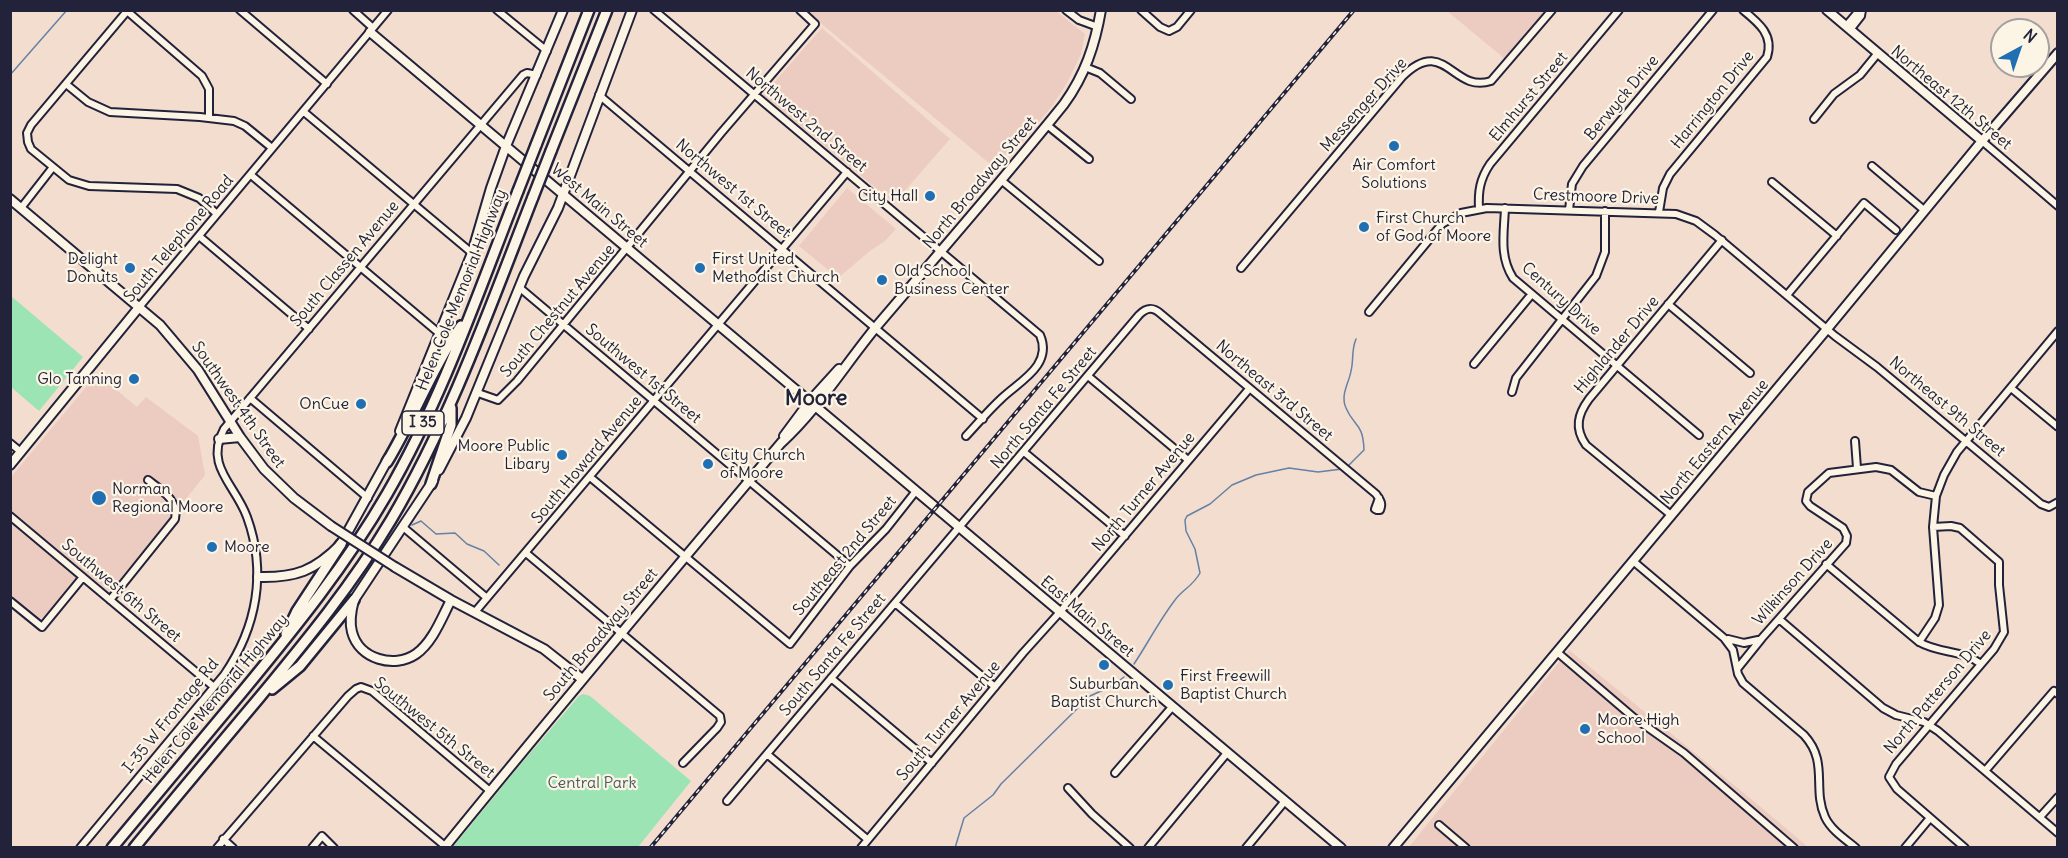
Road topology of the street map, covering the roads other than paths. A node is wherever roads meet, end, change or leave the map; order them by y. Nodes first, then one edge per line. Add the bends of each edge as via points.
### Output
1 (240, 10) edge
2 (353, 10) edge
3 (388, 10) edge
4 (497, 10) edge
5 (563, 10) edge
6 (589, 10) edge
7 (607, 10) edge
8 (633, 10) edge
9 (654, 10) edge
10 (800, 10) edge
11 (1066, 10) edge
12 (1101, 10) edge
13 (1141, 10) edge
14 (1191, 10) edge
15 (1552, 10) edge
16 (1619, 10) edge
17 (1713, 10) edge
18 (1743, 10) edge
19 (1827, 10) edge
20 (127, 11) edge
21 (1862, 11) edge
22 (1098, 27) junction
23 (1848, 28) junction
24 (372, 30) junction
25 (547, 51) junction
26 (1878, 53) junction
27 (2058, 53) edge
28 (1085, 67) junction
29 (537, 75) junction
30 (66, 84) junction
31 (327, 84) junction
32 (599, 95) junction
33 (754, 95) junction
34 (1131, 99) dead end
35 (304, 112) junction
36 (209, 118) junction
37 (1814, 119) dead end
38 (1047, 124) junction
39 (481, 125) junction
40 (1982, 141) junction
41 (507, 146) junction
42 (272, 148) junction
43 (1089, 159) dead end
44 (1872, 166) dead end
45 (53, 167) junction
46 (691, 171) junction
47 (847, 172) junction
48 (251, 175) junction
49 (1001, 180) junction
50 (1772, 182) dead end
51 (564, 194) junction
52 (10, 199) edge
53 (414, 204) junction
54 (2058, 206) edge
55 (21, 208) junction
56 (1479, 208) junction
57 (1505, 208) junction
58 (1569, 210) junction
59 (1924, 210) junction
60 (1605, 211) junction
61 (1659, 212) junction
62 (217, 214) junction
63 (1896, 230) dead end
64 (1837, 236) junction
65 (199, 237) junction
66 (1722, 240) junction
67 (627, 248) junction
68 (783, 249) junction
69 (941, 251) junction
70 (472, 253) junction
71 (1099, 261) dead end
72 (361, 267) junction
73 (1241, 268) dead end
74 (520, 288) junction
75 (1532, 295) junction
76 (1787, 295) junction
77 (1668, 304) junction
78 (140, 306) junction
79 (1150, 308) joint
80 (471, 311) junction
81 (1369, 312) dead end
82 (1562, 321) junction
83 (719, 324) junction
84 (564, 325) junction
85 (877, 327) junction
86 (309, 329) junction
87 (1827, 329) junction
88 (2058, 331) edge
89 (440, 334) junction
90 (1474, 364) dead end
91 (1617, 366) junction
92 (1750, 373) dead end
93 (1088, 376) junction
94 (2011, 388) junction
95 (1250, 389) junction
96 (1512, 392) dead end
97 (478, 393) junction
98 (250, 398) junction
99 (655, 402) junction
100 (450, 404) junction
101 (812, 404) junction
102 (983, 418) junction
103 (230, 421) junction
104 (2058, 427) edge
105 (1699, 435) dead end
106 (966, 436) dead end
107 (240, 437) junction
108 (219, 439) junction
109 (1855, 441) dead end
110 (1966, 441) junction
111 (10, 443) edge
112 (21, 452) junction
113 (1024, 452) junction
114 (1188, 460) junction
115 (387, 462) junction
116 (10, 465) edge
117 (1857, 468) junction
118 (590, 477) junction
119 (148, 480) dead end
120 (749, 480) junction
121 (431, 484) junction
122 (916, 491) junction
123 (1936, 496) junction
124 (368, 498) junction
125 (1379, 498) dead end
126 (2058, 502) edge
127 (10, 516) edge
128 (1671, 516) junction
129 (403, 527) junction
130 (1933, 527) junction
131 (960, 528) junction
132 (1125, 536) junction
133 (341, 544) junction
134 (526, 553) junction
135 (686, 556) junction
136 (1634, 561) junction
137 (1826, 564) junction
138 (850, 566) junction
139 (83, 577) junction
140 (258, 577) junction
141 (487, 598) junction
142 (110, 600) junction
143 (354, 600) junction
144 (451, 600) junction
145 (10, 601) edge
146 (895, 603) junction
147 (475, 612) junction
148 (1060, 612) junction
149 (1779, 619) junction
150 (621, 632) junction
151 (1725, 638) junction
152 (1762, 638) junction
153 (1919, 642) junction
154 (279, 648) junction
155 (1557, 652) junction
156 (1981, 664) junction
157 (1737, 669) junction
158 (831, 678) junction
159 (582, 679) junction
160 (214, 687) junction
161 (995, 687) junction
162 (2056, 692) edge
163 (252, 706) junction
164 (1172, 707) junction
165 (1929, 725) junction
166 (313, 736) junction
167 (1227, 753) junction
168 (767, 754) junction
169 (683, 763) dead end
170 (932, 763) junction
171 (1985, 771) junction
172 (1115, 773) dead end
173 (1068, 788) dead end
174 (490, 791) junction
175 (2058, 797) edge
176 (727, 801) dead end
177 (1285, 801) junction
178 (2040, 817) junction
179 (1930, 818) junction
180 (1439, 825) dead end
181 (2058, 833) edge
182 (223, 839) junction
183 (867, 839) junction
184 (445, 847) edge
185 (80, 848) edge
186 (112, 848) edge
187 (134, 848) edge
188 (217, 848) edge
189 (233, 848) edge
190 (312, 848) edge
191 (334, 848) edge
192 (861, 848) edge
193 (1130, 848) edge
194 (1148, 848) edge
195 (1246, 848) edge
196 (1341, 848) edge
197 (1393, 848) edge
198 (1466, 848) edge
199 (1794, 848) edge
200 (1856, 848) edge
201 (1905, 848) edge
202 (1965, 848) edge

1 - 31 street
2 - 24 street, West Main Street
3 - 24 street, South Telephone Road
4 - 25 street
5 - 25 main road
6 - 80 highway, Helen Cole Memorial Highway / I 35, bridge
7 - 100 highway, Helen Cole Memorial Highway / I 35, bridge
8 - 32 main road
9 - 33 street, Northwest 2nd Street
10 - 33 street, South Chestnut Avenue via 815,24
11 - 22 street
12 - 22 main road, North Broadway Street
13 - 14 street via 1169,31
15 - 73 street, Messenger Drive via 1491,81 1470,82 1429,61 1414,66
16 - 56 street, Elmhurst Street via 1486,171 1480,183
17 - 58 street, Berwyck Drive via 1583,166 1572,184
18 - 61 street, Harrington Drive via 1767,35 1767,57 1670,174
19 - 23 main road, Northeast 12th Street
20 - 30 street
20 - 36 street via 202,76 209,89
21 - 23 street
22 - 28 main road, North Broadway Street
23 - 26 main road, Northeast 12th Street
24 - 31 street, South Telephone Road
24 - 39 main road, West Main Street
25 - 29 main road
26 - 37 street
26 - 40 main road, Northeast 12th Street
27 - 40 main road, North Eastern Avenue
28 - 34 street via 1100,73
28 - 38 main road, North Broadway Street via 1069,97
29 - 39 street, South Classen Avenue via 523,75
29 - 41 main road
30 - 36 street via 88,102 110,112
30 - 45 street via 27,133 31,148
31 - 35 street, South Telephone Road
32 - 46 street, Northwest 1st Street
32 - 51 main road
33 - 46 street, South Chestnut Avenue
33 - 47 street, Northwest 2nd Street
35 - 42 street, South Telephone Road
35 - 53 street
36 - 42 street via 239,123
38 - 43 street
38 - 49 main road, North Broadway Street
39 - 41 main road, West Main Street
39 - 53 street, South Classen Avenue
40 - 54 street, Northeast 12th Street
40 - 59 main road, North Eastern Avenue
41 - 51 main road, West Main Street
41 - 70 main road
42 - 48 street, South Telephone Road
44 - 59 street
45 - 55 street
45 - 62 street via 81,185 184,190
46 - 67 street, South Chestnut Avenue
46 - 68 street, Northwest 1st Street
47 - 68 street, South Howard Avenue
47 - 69 street, Northwest 2nd Street
48 - 62 street, South Telephone Road
48 - 72 street
49 - 69 main road, North Broadway Street
49 - 71 street
50 - 64 street
51 - 67 main road, West Main Street
51 - 74 main road
52 - 55 main road, Southwest 4th Street
53 - 70 street
53 - 72 street, South Classen Avenue
55 - 78 main road, Southwest 4th Street
56 - 57 street, Crestmoore Drive
56 - 81 street, Crestmoore Drive via 1442,224
57 - 58 street, Crestmoore Drive
57 - 75 street, Century Drive via 1506,265
58 - 60 street, Crestmoore Drive
59 - 87 main road, North Eastern Avenue
60 - 61 street, Crestmoore Drive
60 - 82 street via 1601,267
61 - 66 street, Crestmoore Drive via 1689,218
62 - 65 street, South Telephone Road
63 - 64 street via 1864,203
64 - 76 street
65 - 78 street, South Telephone Road
65 - 86 street
66 - 76 street, Crestmoore Drive
66 - 77 street, Highlander Drive
67 - 83 main road, West Main Street
67 - 84 street, South Chestnut Avenue
68 - 83 street, South Howard Avenue
68 - 85 street, Northwest 1st Street
69 - 85 main road, North Broadway Street
69 - 102 street, Northwest 2nd Street via 1037,331 1044,344 1041,360 1024,381
70 - 89 main road
72 - 86 street, South Classen Avenue
72 - 89 street
74 - 84 street, Southwest 1st Street
74 - 97 main road
75 - 82 street, Century Drive
75 - 90 street
76 - 87 street, Crestmoore Drive
77 - 91 street, Highlander Drive
77 - 92 street
78 - 103 main road, Southwest 4th Street via 198,369
78 - 112 main road, South Telephone Road
79 - 93 street, North Santa Fe Street via 1139,315
79 - 95 street, Northeast 3rd Street
80 - 115 highway via 444,351
80 - 154 highway, Helen Cole Memorial Highway / I 35 via 439,390 388,493 346,559
82 - 91 street, Century Drive
82 - 96 street via 1516,378
83 - 99 street, South Howard Avenue
83 - 101 main road, West Main Street
84 - 97 street, South Chestnut Avenue via 501,399
84 - 99 street, Southwest 1st Street
85 - 101 main road, North Broadway Street
85 - 102 street, Northwest 1st Street
86 - 98 street, South Classen Avenue
87 - 110 street, Northeast 9th Street
87 - 128 main road, North Eastern Avenue
88 - 94 street
89 - 115 main road
91 - 105 street, Century Drive
91 - 128 street, Highlander Drive via 1583,406 1578,419 1580,434 1589,448
93 - 113 street, North Santa Fe Street
93 - 114 street
94 - 104 street
94 - 110 street
95 - 114 street, North Turner Avenue
95 - 125 street, Northeast 3rd Street
97 - 121 main road
98 - 103 street, South Classen Avenue
98 - 124 street
99 - 118 street, South Howard Avenue
99 - 120 street, Southwest 1st Street
100 - 121 highway via 451,425
100 - 163 highway, Helen Cole Memorial Highway / I 35 via 429,451 360,568
101 - 120 main road, South Broadway Street via 796,429
101 - 122 main road, East Main Street
102 - 106 street, Northwest 2nd Street
103 - 107 main road, Southwest 4th Street
103 - 108 street
107 - 108 main road
107 - 144 main road, Southwest 4th Street, bridge via 264,469 312,513
108 - 140 street, I-35 W Frontage Rd via 217,462 247,517
109 - 117 street
110 - 123 street via 1948,466
110 - 126 street, Northeast 9th Street via 2041,504 2049,507
111 - 112 street
112 - 116 main road, South Telephone Road
113 - 131 street, North Santa Fe Street
113 - 132 street
114 - 132 street, North Turner Avenue
115 - 124 main road
117 - 123 street, Wilkinson Drive via 1887,469 1919,492
117 - 137 street, Wilkinson Drive via 1829,472 1806,495 1810,506 1846,533 1846,543
118 - 134 street, South Howard Avenue
118 - 135 street
119 - 142 street via 169,497 176,513
120 - 135 main road, South Broadway Street
120 - 138 street, Southwest 1st Street
121 - 129 main road
122 - 131 main road, East Main Street
122 - 138 street, Southeast 2nd Street
123 - 130 street
124 - 133 main road
127 - 139 street, Southwest 6th Street
128 - 136 main road, North Eastern Avenue
129 - 141 street
129 - 143 main road
130 - 153 street via 1939,605
130 - 156 street, North Patterson Drive via 1960,528 1999,562 2004,632
131 - 146 street, South Santa Fe Street
131 - 148 main road, East Main Street
132 - 148 street, North Turner Avenue
133 - 140 main road via 305,571 284,577
133 - 154 highway via 297,611
134 - 141 street, South Howard Avenue
134 - 150 street
135 - 138 street, Southeast 2nd Street via 790,644
135 - 150 main road, South Broadway Street
136 - 151 street
136 - 155 main road, North Eastern Avenue
137 - 149 street, Wilkinson Drive
137 - 153 street
139 - 142 street, Southwest 6th Street
139 - 145 street via 42,627
140 - 160 street, I-35 W Frontage Rd via 247,632
141 - 147 street, South Howard Avenue
142 - 160 street, Southwest 6th Street
143 - 144 main road via 350,622 357,642 376,658 394,662 413,656 425,646
143 - 163 highway via 300,666
144 - 147 main road, Southwest 4th Street
146 - 158 street, South Santa Fe Street
146 - 161 street
147 - 159 main road, Southwest 4th Street via 546,650
148 - 161 street, South Turner Avenue
148 - 164 main road, East Main Street
149 - 152 street, Wilkinson Drive
149 - 165 street via 1883,708
150 - 159 main road, South Broadway Street
150 - 169 street via 720,716 717,728
151 - 152 street via 1744,643
151 - 157 street via 1733,650
152 - 157 street, Wilkinson Drive
153 - 156 street via 1931,649 1968,656
154 - 186 highway, Helen Cole Memorial Highway / I 35
155 - 197 main road, North Eastern Avenue
155 - 199 street via 1633,717 1684,753
156 - 165 street, North Patterson Drive
157 - 200 street via 1743,682 1812,745 1825,816
158 - 168 street, South Santa Fe Street
158 - 170 street
159 - 174 main road, South Broadway Street
160 - 185 street, I-35 W Frontage Rd
161 - 170 street, South Turner Avenue
162 - 171 street
163 - 187 highway, Helen Cole Memorial Highway / I 35
164 - 167 main road, East Main Street
164 - 172 street
165 - 171 street
165 - 179 street, North Patterson Drive via 1889,777
166 - 174 street, Southwest 5th Street via 361,687 372,691
166 - 182 street
166 - 184 street
167 - 177 main road, East Main Street
167 - 194 street
168 - 176 street, South Santa Fe Street
168 - 183 street
170 - 183 street, South Turner Avenue
171 - 178 street
173 - 193 street
174 - 184 main road, South Broadway Street
175 - 178 street
177 - 195 street
177 - 196 main road, East Main Street
178 - 181 street
179 - 201 street
179 - 202 street, North Patterson Drive
180 - 198 street
182 - 188 street
182 - 189 street
183 - 192 street, South Turner Avenue
190 - 191 street via 321,836

